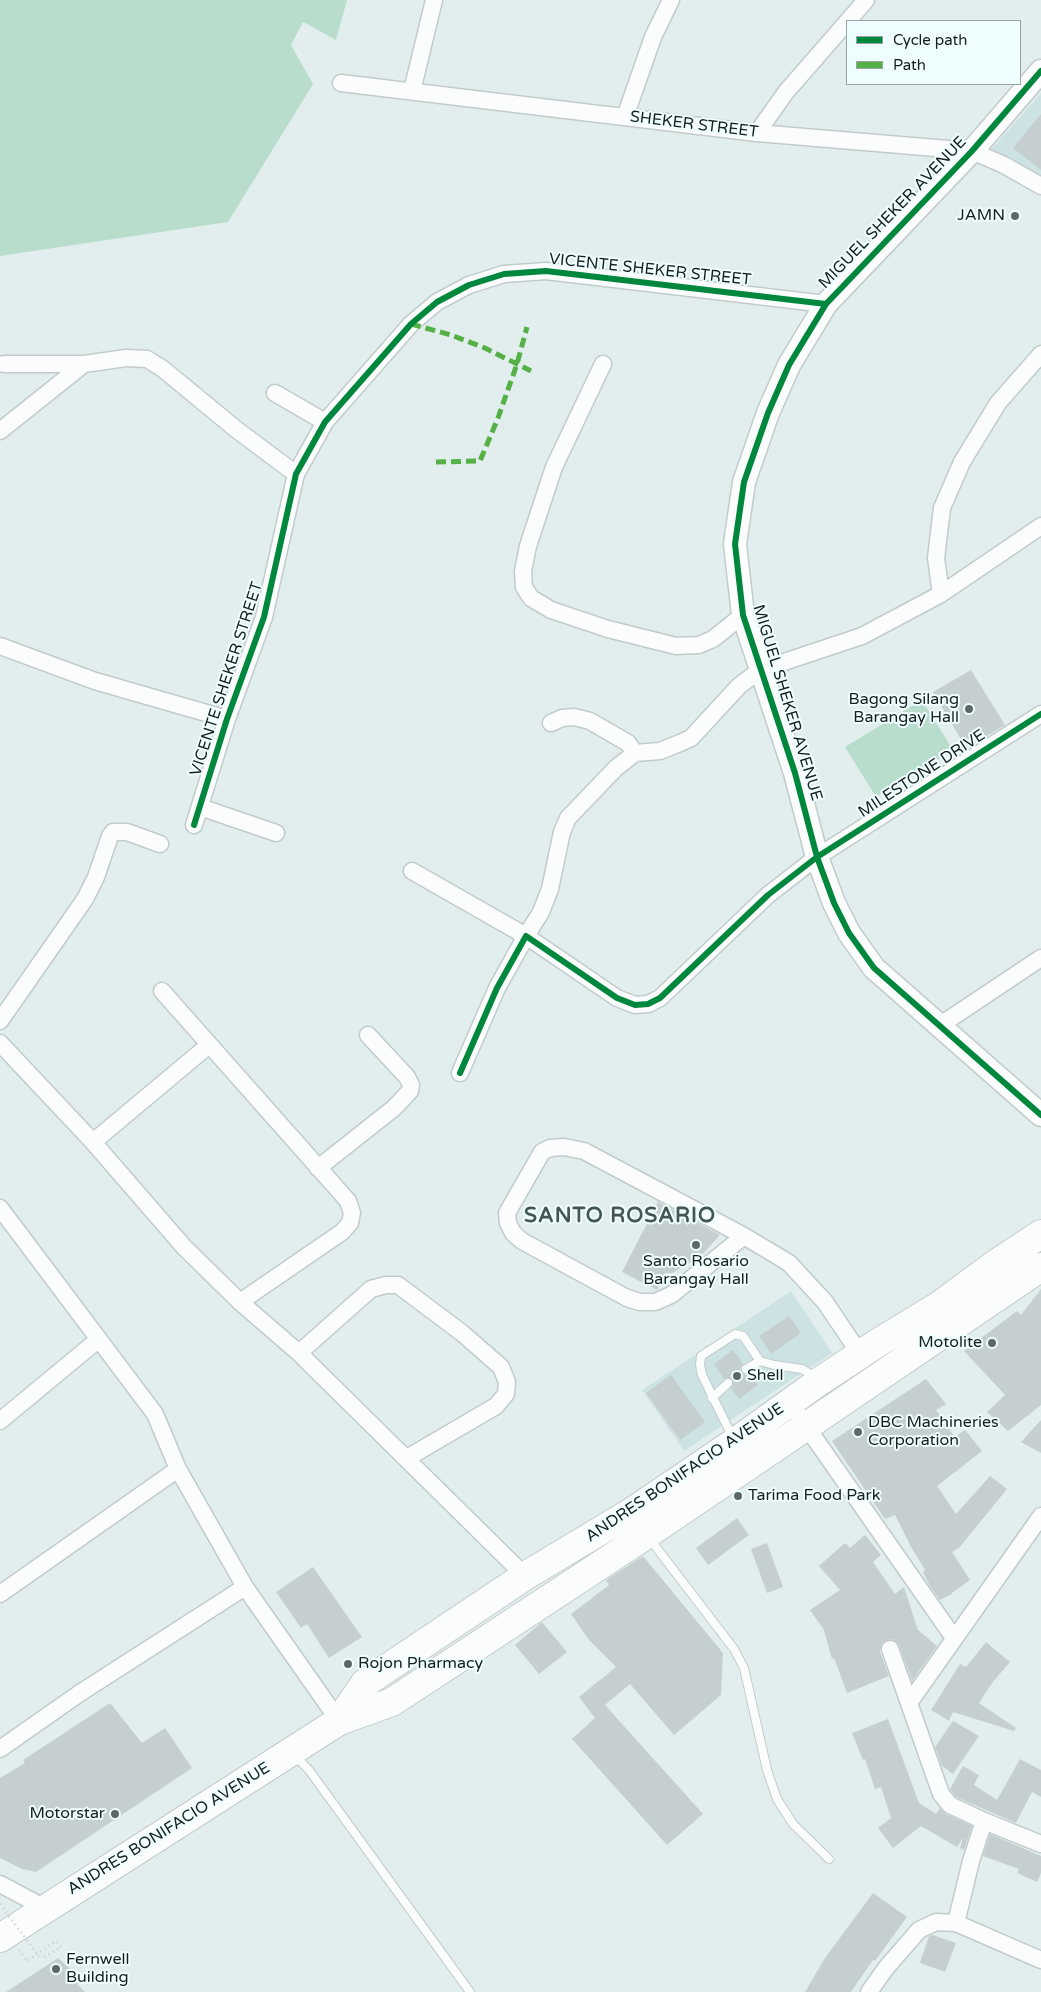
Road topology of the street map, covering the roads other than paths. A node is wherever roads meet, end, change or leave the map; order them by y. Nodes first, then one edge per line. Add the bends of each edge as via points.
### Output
1 (434, 0) edge
2 (671, 0) edge
3 (866, 0) edge
4 (850, 20) edge
5 (846, 24) edge
6 (1041, 71) edge
7 (341, 83) dead end
8 (412, 90) junction
9 (625, 117) junction
10 (757, 133) junction
11 (972, 152) junction
12 (1041, 186) edge
13 (826, 304) junction
14 (1041, 354) edge
15 (4, 364) dead end
16 (84, 364) junction
17 (603, 364) dead end
18 (275, 393) dead end
19 (325, 422) junction
20 (0, 431) edge
21 (296, 474) junction
22 (1041, 526) edge
23 (941, 594) junction
24 (743, 615) junction
25 (0, 646) edge
26 (760, 670) junction
27 (1041, 714) edge
28 (227, 719) junction
29 (551, 723) dead end
30 (635, 754) junction
31 (200, 807) junction
32 (194, 824) dead end
33 (276, 833) dead end
34 (160, 844) dead end
35 (817, 857) junction
36 (412, 872) dead end
37 (526, 936) junction
38 (1041, 958) edge
39 (162, 991) dead end
40 (0, 1021) edge
41 (939, 1026) junction
42 (368, 1035) dead end
43 (0, 1043) edge
44 (208, 1045) junction
45 (460, 1073) dead end
46 (1041, 1115) edge
47 (93, 1142) junction
48 (318, 1168) junction
49 (0, 1208) edge
50 (1041, 1234) edge
51 (744, 1236) junction
52 (1041, 1268) edge
53 (240, 1302) junction
54 (99, 1339) junction
55 (299, 1353) junction
56 (860, 1354) junction
57 (760, 1361) junction
58 (746, 1370) dead end
59 (820, 1380) junction
60 (728, 1383) dead end
61 (712, 1398) junction
62 (790, 1403) junction
63 (0, 1421) edge
64 (805, 1426) junction
65 (735, 1442) junction
66 (407, 1458) junction
67 (178, 1469) junction
68 (1041, 1516) edge
69 (638, 1524) junction
70 (525, 1576) junction
71 (245, 1586) junction
72 (0, 1594) edge
73 (954, 1638) junction
74 (890, 1649) dead end
75 (909, 1703) junction
76 (339, 1721) junction
77 (0, 1749) edge
78 (291, 1752) junction
79 (984, 1821) junction
80 (1041, 1844) edge
81 (829, 1859) dead end
82 (0, 1884) edge
83 (45, 1908) junction
84 (956, 1922) junction
85 (4, 1936) edge
86 (1041, 1960) edge
87 (470, 1992) edge
88 (869, 1992) edge

1 - 8 street
2 - 9 street via 653,37
3 - 4 street
5 - 10 street via 786,92
6 - 11 street, MIGUEL SHEKER AVENUE
7 - 8 street, SHEKER STREET
8 - 9 street, SHEKER STREET
9 - 10 street, SHEKER STREET
10 - 11 street, SHEKER STREET
11 - 12 street, SHEKER STREET
11 - 13 street, MIGUEL SHEKER AVENUE
13 - 19 street, VICENTE SHEKER STREET via 546,271 504,274 469,285 437,302 411,324
13 - 24 street, MIGUEL SHEKER AVENUE via 789,365 744,482 735,544
14 - 23 street via 998,403 962,462 942,508 936,558
15 - 16 street
16 - 20 street
16 - 21 street via 126,358 147,359
17 - 24 street via 554,467 528,546 523,571 524,587 531,598 550,610 676,646 699,645 713,639
18 - 19 street
19 - 21 street, VICENTE SHEKER STREET
21 - 28 street, VICENTE SHEKER STREET via 264,617
22 - 23 street
23 - 26 street via 862,636
24 - 26 street, MIGUEL SHEKER AVENUE
25 - 28 street via 95,681
26 - 30 street via 739,686 691,738 660,751
26 - 35 street, MIGUEL SHEKER AVENUE via 795,773
27 - 35 street, MILESTONE DRIVE
28 - 31 street, VICENTE SHEKER STREET
29 - 30 street via 574,717 590,721 628,743
30 - 37 street via 616,768 568,818 542,912
31 - 32 street, VICENTE SHEKER STREET
31 - 33 street
34 - 40 street via 127,832 113,832 86,899
35 - 37 street, MILESTONE DRIVE via 768,895 660,998 648,1004 635,1006 617,998
35 - 41 street, MIGUEL SHEKER AVENUE via 849,933 874,968
36 - 37 street, MILESTONE DRIVE
37 - 45 street via 497,988
38 - 41 street
39 - 44 street
41 - 46 street, MIGUEL SHEKER AVENUE
42 - 48 street via 407,1077 410,1091 394,1108
43 - 47 street
44 - 47 street
44 - 48 street
47 - 53 street via 184,1246
48 - 53 street via 348,1200 352,1213 350,1223 342,1232
49 - 54 street
50 - 56 highway, ANDRES BONIFACIO AVENUE via 940,1305
51 - 51 street via 584,1151 564,1147 542,1152 508,1213 513,1234 522,1241 640,1302 655,1302 671,1295
51 - 56 street via 788,1263 825,1302
52 - 64 highway, ANDRES BONIFACIO AVENUE
53 - 55 street
54 - 63 street
54 - 67 street via 156,1414
55 - 66 street
55 - 66 street via 371,1289 398,1285 501,1367 507,1382 506,1394 496,1406
56 - 59 highway, ANDRES BONIFACIO AVENUE
57 - 58 lane
57 - 59 lane via 802,1369
57 - 61 lane via 742,1336 735,1334 701,1356 702,1375
59 - 62 highway, ANDRES BONIFACIO AVENUE
60 - 61 lane
61 - 65 lane
62 - 64 street
62 - 65 highway, ANDRES BONIFACIO AVENUE
64 - 69 highway, ANDRES BONIFACIO AVENUE
64 - 73 street
65 - 69 highway, ANDRES BONIFACIO AVENUE
66 - 70 street
67 - 71 street
67 - 72 street
68 - 73 street
69 - 70 highway, ANDRES BONIFACIO AVENUE
69 - 76 highway, ANDRES BONIFACIO AVENUE via 392,1702
69 - 81 lane via 734,1649 744,1668 767,1770 777,1799 792,1824
70 - 76 highway, ANDRES BONIFACIO AVENUE via 366,1683
71 - 76 street
71 - 77 street
73 - 75 street
74 - 75 street
75 - 79 street via 941,1794 950,1805
76 - 78 highway, ANDRES BONIFACIO AVENUE
78 - 83 highway, ANDRES BONIFACIO AVENUE
78 - 87 lane via 309,1770
79 - 80 street
79 - 84 street
82 - 83 street
83 - 85 highway, ANDRES BONIFACIO AVENUE
84 - 86 street
84 - 88 street via 936,1922 919,1930

